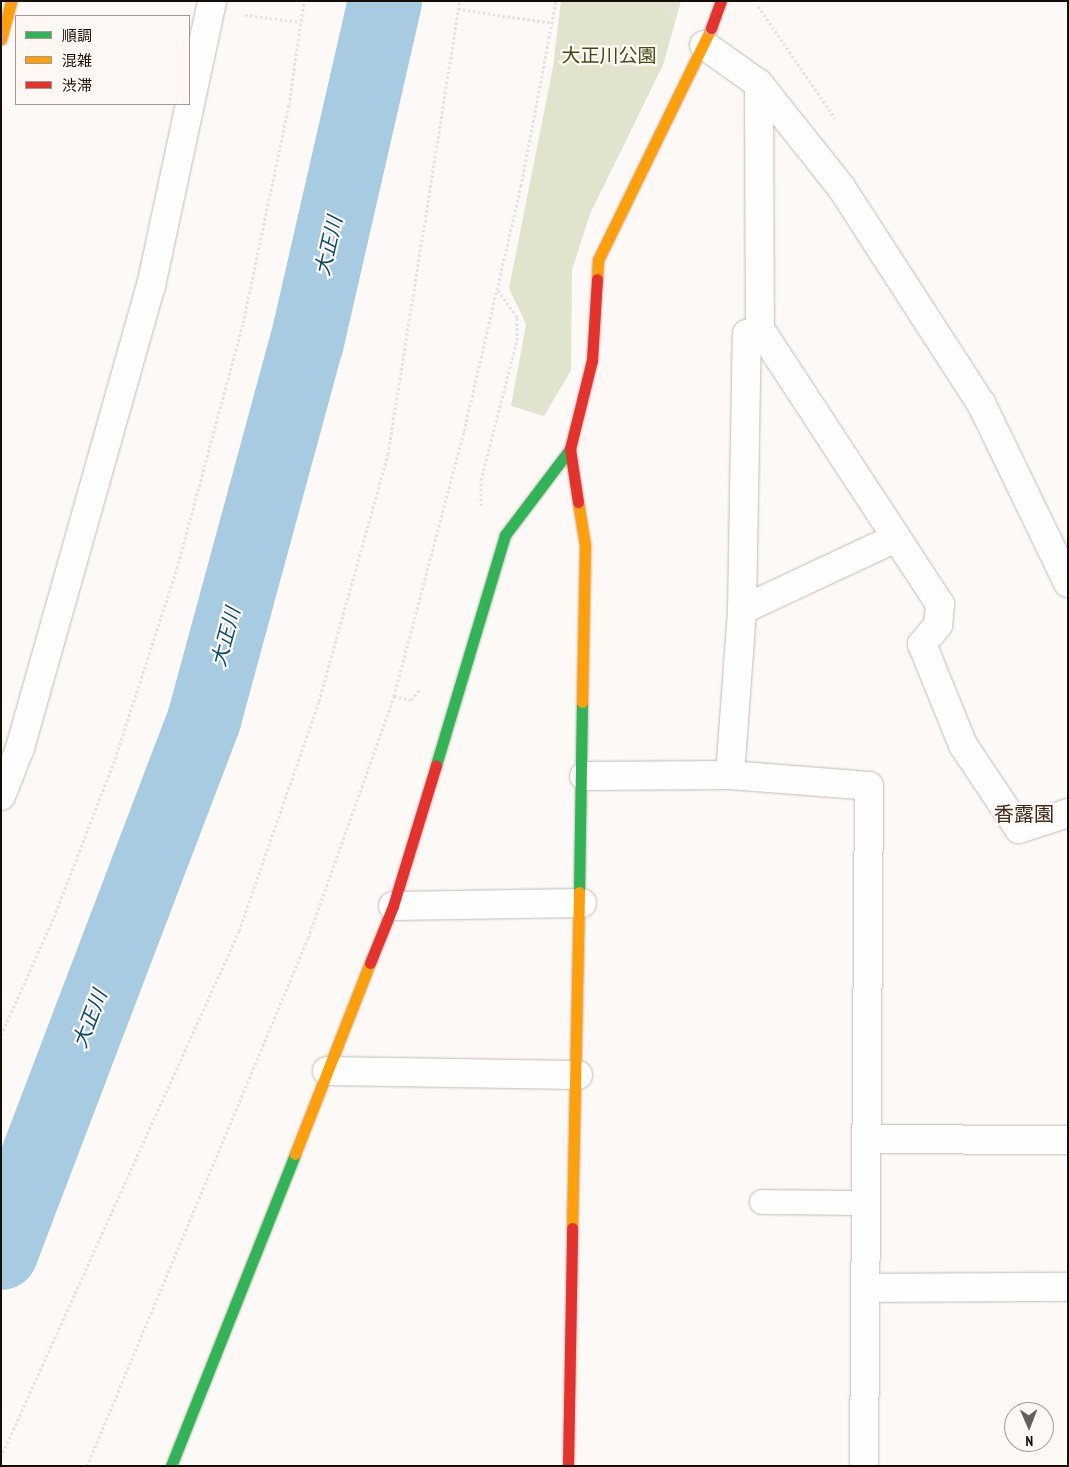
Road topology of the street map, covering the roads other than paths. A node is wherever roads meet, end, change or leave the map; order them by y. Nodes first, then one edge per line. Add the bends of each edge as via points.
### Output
1 (11, 1) edge
2 (212, 1) edge
3 (720, 1) edge
4 (707, 36) junction
5 (1, 39) edge
6 (759, 84) junction
7 (190, 104) edge
8 (190, 105) edge
9 (760, 329) junction
10 (570, 449) junction
11 (896, 538) junction
12 (1068, 583) edge
13 (742, 610) junction
14 (730, 775) junction
15 (584, 776) junction
16 (1, 796) edge
17 (1068, 812) edge
18 (582, 903) junction
19 (393, 906) junction
20 (327, 1071) junction
21 (578, 1075) junction
22 (866, 1139) junction
23 (1068, 1140) edge
24 (762, 1202) dead end
25 (866, 1203) junction
26 (1068, 1287) edge
27 (865, 1288) junction
28 (171, 1466) edge
29 (568, 1466) edge
30 (864, 1466) edge

1 - 5 street
2 - 7 street
3 - 4 street, bridge
4 - 6 street
4 - 10 street via 598,260 592,360
6 - 9 street
6 - 12 street via 841,186 981,403
8 - 16 street via 151,286 20,748
9 - 11 street
9 - 13 street via 748,334
10 - 15 street via 585,545
10 - 19 street via 505,535
11 - 13 street
11 - 17 street via 940,604 938,625 922,644 963,745 1019,829
13 - 14 street
14 - 15 street
14 - 22 street via 869,786
15 - 18 street
18 - 19 street
18 - 21 street
19 - 20 street
20 - 21 street
20 - 28 street
21 - 29 street
22 - 23 street
22 - 25 street
24 - 25 lane
25 - 27 street
26 - 27 street
27 - 30 street

